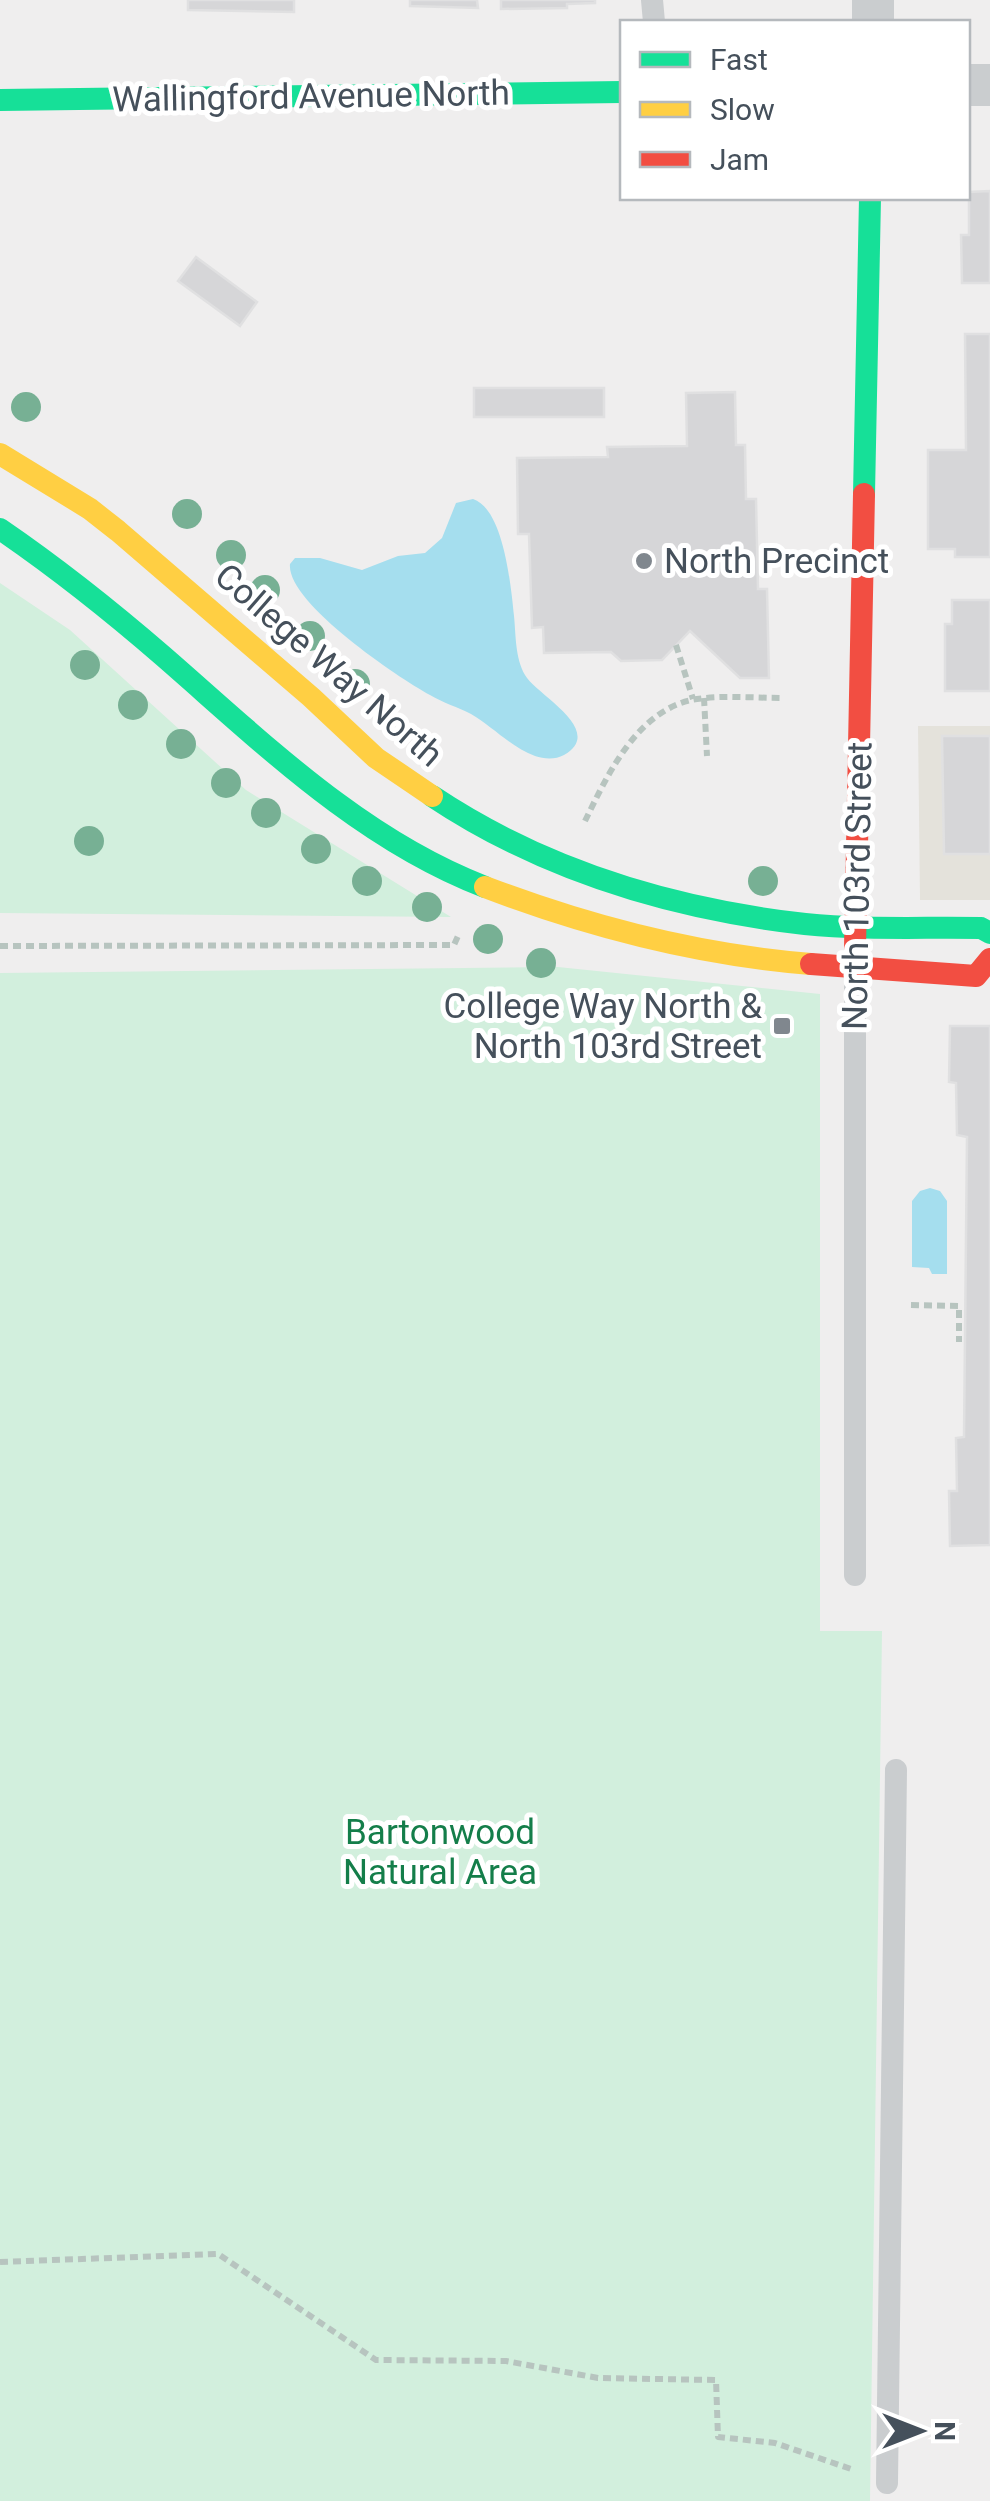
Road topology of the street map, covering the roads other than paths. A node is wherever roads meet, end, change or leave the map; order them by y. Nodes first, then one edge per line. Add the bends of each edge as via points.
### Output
1 (620, 92) edge
2 (0, 100) edge
3 (870, 200) edge
4 (0, 454) edge
5 (0, 529) edge
6 (990, 933) edge
7 (855, 948) junction
8 (990, 960) edge
9 (855, 1574) dead end
10 (896, 1770) dead end
11 (879, 2476) road end

1 - 2 street, Wallingford Avenue North
3 - 7 street, North 103rd Street
4 - 7 street, College Way North via 104,520 376,758 473,823 611,884 807,924
5 - 7 street, College Way North via 100,599 323,793 437,863 530,905 700,952
6 - 7 street, College Way North via 982,928
7 - 8 street, College Way North via 976,976
7 - 9 lane, North 103rd Street
10 - 11 lane

